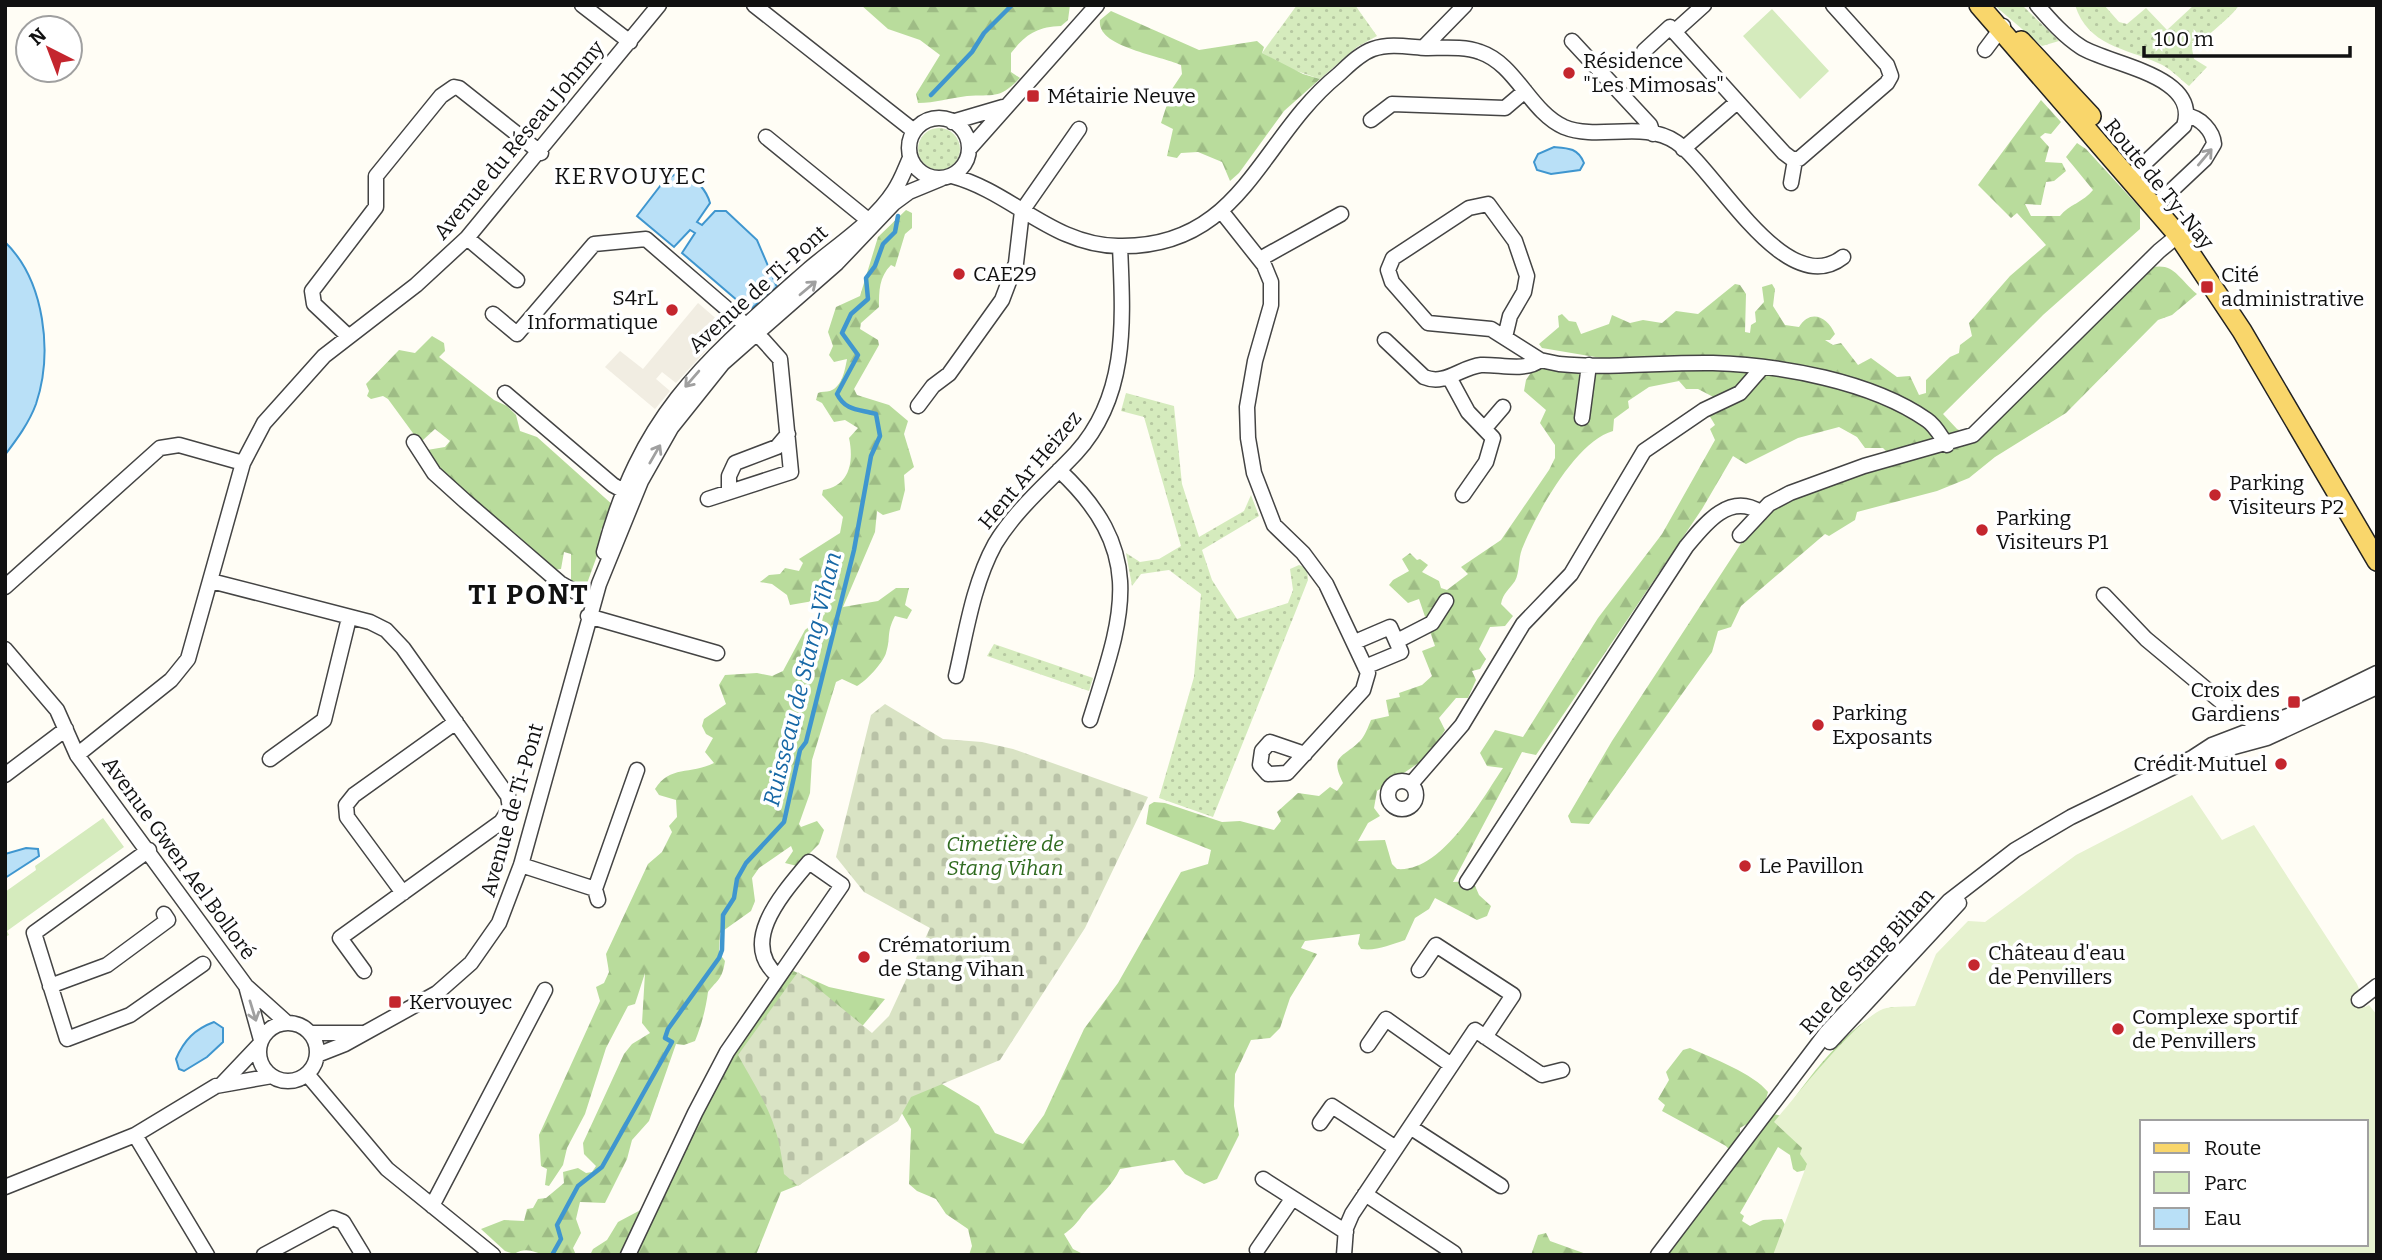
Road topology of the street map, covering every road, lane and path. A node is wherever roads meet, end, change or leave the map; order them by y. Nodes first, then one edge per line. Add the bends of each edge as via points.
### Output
1 (582, 5) edge
2 (659, 5) edge
3 (754, 5) edge
4 (1097, 5) edge
5 (1465, 5) edge
6 (1704, 5) edge
7 (1833, 5) edge
8 (2037, 5) edge
9 (1983, 10) edge
10 (2001, 28) junction
11 (1674, 32) junction
12 (1572, 41) dead end
13 (630, 42) junction
14 (1423, 47) junction
15 (1985, 50) dead end
16 (1644, 51) dead end
17 (1525, 90) junction
18 (1737, 102) junction
19 (1004, 106) junction
20 (2187, 116) junction
21 (1371, 120) dead end
22 (953, 122) junction
23 (1079, 129) dead end
24 (914, 131) junction
25 (1653, 134) junction
26 (766, 137) dead end
27 (1684, 149) junction
28 (541, 153) junction
29 (968, 154) junction
30 (910, 158) junction
31 (1795, 160) junction
32 (2134, 174) junction
33 (947, 177) junction
34 (1791, 183) dead end
35 (980, 184) junction
36 (2159, 203) junction
37 (1022, 211) junction
38 (1222, 212) junction
39 (1341, 214) dead end
40 (871, 221) junction
41 (2182, 232) junction
42 (467, 238) junction
43 (1120, 246) junction
44 (1843, 257) dead end
45 (1260, 259) junction
46 (517, 280) dead end
47 (493, 314) dead end
48 (750, 329) junction
49 (348, 336) junction
50 (1506, 337) junction
51 (1385, 340) dead end
52 (1540, 360) junction
53 (1589, 366) junction
54 (1762, 369) junction
55 (1449, 377) junction
56 (505, 393) dead end
57 (918, 405) dead end
58 (1503, 407) dead end
59 (1582, 418) dead end
60 (1485, 428) junction
61 (788, 434) junction
62 (414, 442) dead end
63 (1947, 445) junction
64 (243, 463) junction
65 (1059, 470) junction
66 (729, 492) junction
67 (629, 494) junction
68 (1463, 495) dead end
69 (708, 499) dead end
70 (1760, 512) junction
71 (1740, 535) dead end
72 (2376, 561) edge
73 (211, 581) junction
74 (5, 587) edge
75 (2105, 595) dead end
76 (1446, 601) dead end
77 (591, 609) junction
78 (349, 618) junction
79 (1396, 641) junction
80 (1355, 642) junction
81 (5, 649) edge
82 (717, 653) dead end
83 (1365, 667) junction
84 (2377, 673) edge
85 (956, 676) dead end
86 (2377, 687) edge
87 (2329, 696) junction
88 (2345, 703) junction
89 (2230, 709) junction
90 (2310, 715) junction
91 (1090, 720) dead end
92 (456, 722) junction
93 (66, 729) junction
94 (2264, 732) junction
95 (2225, 746) junction
96 (1305, 754) dead end
97 (77, 755) junction
98 (270, 759) dead end
99 (637, 770) dead end
100 (5, 775) edge
101 (1411, 784) dead end
102 (149, 850) junction
103 (521, 865) junction
104 (1467, 882) dead end
105 (403, 893) junction
106 (164, 914) dead end
107 (203, 964) dead end
108 (1419, 970) dead end
109 (364, 971) dead end
110 (778, 976) junction
111 (50, 986) junction
112 (246, 986) junction
113 (2377, 986) edge
114 (545, 990) dead end
115 (2359, 1000) dead end
116 (285, 1023) junction
117 (310, 1033) junction
118 (362, 1033) junction
119 (1485, 1037) junction
120 (260, 1043) junction
121 (1368, 1045) dead end
122 (317, 1055) junction
123 (1451, 1065) junction
124 (1562, 1070) dead end
125 (307, 1074) junction
126 (272, 1076) junction
127 (222, 1084) junction
128 (1320, 1124) dead end
129 (1410, 1127) junction
130 (135, 1135) junction
131 (1396, 1148) junction
132 (1263, 1179) dead end
133 (1500, 1186) dead end
134 (5, 1187) edge
135 (1364, 1194) junction
136 (1292, 1199) junction
137 (432, 1206) junction
138 (1346, 1232) junction
139 (1257, 1250) dead end
140 (1454, 1253) dead end
141 (207, 1255) edge
142 (264, 1255) edge
143 (363, 1255) edge
144 (493, 1255) edge
145 (628, 1255) edge
146 (1344, 1255) edge
147 (1658, 1255) edge

1 - 13 street
2 - 13 street, Avenue du Réseau Johnny
3 - 24 street
4 - 19 street
5 - 14 street
6 - 11 street
7 - 31 street via 1887,65 1891,76 1804,157
8 - 20 street via 2081,47 2163,80 2178,95
9 - 10 main road, Route de Ty-Nay
10 - 15 street
10 - 32 main road, Route de Ty-Nay
11 - 16 street via 1670,27
11 - 18 street
12 - 25 street via 1650,125
13 - 28 street, Avenue du Réseau Johnny
14 - 17 street via 1480,52 1497,61
14 - 38 street via 1378,48 1358,58 1312,98
17 - 21 street via 1505,108 1392,104
17 - 25 street via 1567,128
18 - 27 street
18 - 31 street
19 - 22 street
19 - 29 street
20 - 32 street via 2184,126
36 -> 20 street via 2205,159 2214,144 2208,129
22 - 24 street via 933,119
22 - 29 street via 965,133
23 - 37 street
24 - 30 street
25 - 27 street
26 - 40 street
27 - 44 street via 1775,248 1817,268
28 - 42 street, Avenue du Réseau Johnny
28 - 49 street via 465,91 454,88 441,96 376,176 376,207 312,291 314,304
29 - 33 street
29 - 35 street
30 - 33 street via 919,172
30 - 40 street, Avenue de Ti-Pont via 894,192
31 - 34 street
32 - 36 main road, Route de Ty-Nay
33 - 35 street
33 - 40 street, Avenue de Ti-Pont via 909,192
35 - 37 street
36 - 41 main road, Route de Ty-Nay
37 - 43 street via 1065,236
37 - 57 street via 1018,253 1007,291 948,374
38 - 43 street via 1177,237
38 - 45 street
39 - 45 street
40 - 48 street, Avenue de Ti-Pont via 837,262
41 - 63 street via 1991,420 1973,435
41 - 72 main road, Route de Ty-Nay
42 - 46 street
42 - 49 street, Avenue du Réseau Johnny via 416,285
43 - 65 street, Hent Ar Heizez via 1122,339 1116,374 1094,430
45 - 80 street via 1269,275 1272,298 1249,390 1250,457 1274,525 1326,584
47 - 48 street via 517,334 594,244 646,239
48 - 61 street via 780,359
48 - 67 street, Avenue de Ti-Pont via 682,412
49 - 64 street, Avenue du Réseau Johnny via 272,412
50 - 50 street via 1491,329 1424,321 1392,282 1388,270 1393,258 1469,208 1488,204 1515,241 1527,276
50 - 52 street
51 - 55 street via 1424,377
52 - 53 street
52 - 55 street via 1525,365 1475,366
53 - 54 street via 1716,363
53 - 59 street
54 - 63 street via 1826,378 1878,396 1929,422
54 - 101 street via 1740,393 1704,410 1644,451 1572,574 1523,624 1462,725
55 - 60 street via 1468,412
56 - 67 street
58 - 60 street
60 - 68 street via 1492,435 1492,447
61 - 66 street via 777,447 736,463 729,475
61 - 66 street via 791,472
62 - 77 street via 434,473
63 - 70 street via 1802,488
64 - 73 street, Avenue du Réseau Johnny
64 - 74 street via 179,445 160,448
65 - 85 street, Hent Ar Heizez via 1013,519 992,552
65 - 91 street via 1099,515 1114,548 1122,587 1120,621
66 - 69 street
67 - 77 street, Avenue de Ti-Pont via 604,553
70 - 71 street
70 - 104 street via 1748,505 1732,506 1685,547
73 - 78 street
73 - 97 street, Avenue du Réseau Johnny via 184,665
75 - 89 street via 2146,639
76 - 79 street via 1432,623
77 - 82 street
77 - 103 street, Avenue de Ti-Pont
78 - 92 street via 378,625 394,637
78 - 98 street via 324,720
79 - 80 street via 1390,626
79 - 83 street via 1401,652
80 - 83 street
81 - 93 street, Avenue Gwen Ael Bolloré via 57,709
83 - 96 street via 1368,677 1363,690
84 - 87 street, Rue de Stang Bihan
86 - 88 street, Rue de Stang Bihan
87 - 88 street
87 - 90 street, Rue de Stang Bihan
88 - 90 street, Rue de Stang Bihan
89 - 94 street
89 - 95 street
90 - 94 street, Rue de Stang Bihan
92 - 105 street via 508,796 508,813
92 - 105 street via 346,805 348,817
93 - 97 street, Avenue Gwen Ael Bolloré
93 - 100 street
94 - 95 street, Rue de Stang Bihan
95 - 147 street, Rue de Stang Bihan via 2043,832 1938,912 1880,981 1827,1032
97 - 102 street, Avenue Gwen Ael Bolloré
99 - 103 street via 597,894
102 - 111 street via 34,933
102 - 112 street, Avenue Gwen Ael Bolloré
103 - 118 street, Avenue de Ti-Pont via 499,923 471,964 422,1002
105 - 109 street via 340,938
106 - 111 street via 168,920 107,965
107 - 111 street via 130,1015 67,1039
108 - 119 street via 1436,945 1513,995
110 - 110 street via 842,884 809,862 764,931 764,959
110 - 145 street via 708,1087
112 - 116 street, Avenue Gwen Ael Bolloré
112 -> 120 street, Avenue Gwen Ael Bolloré
113 - 115 street
114 - 137 street
116 - 117 street
116 - 120 street via 271,1028
117 - 118 street, Avenue de Ti-Pont
117 - 122 street
118 - 122 street, Avenue de Ti-Pont
119 - 123 street via 1475,1030
119 - 124 street via 1542,1075
120 - 126 street via 262,1065
120 - 127 street
121 - 123 street via 1386,1020
122 - 125 street
123 - 129 street
125 - 126 street via 288,1081
125 - 137 street via 379,1161
126 - 127 street
127 - 130 street
128 - 131 street via 1332,1106
129 - 131 street
129 - 133 street
130 - 134 street
130 - 141 street
131 - 135 street
132 - 136 street
135 - 138 street
135 - 140 street
136 - 138 street
136 - 139 street
137 - 144 street
138 - 146 street
142 - 143 street via 332,1217 345,1224

